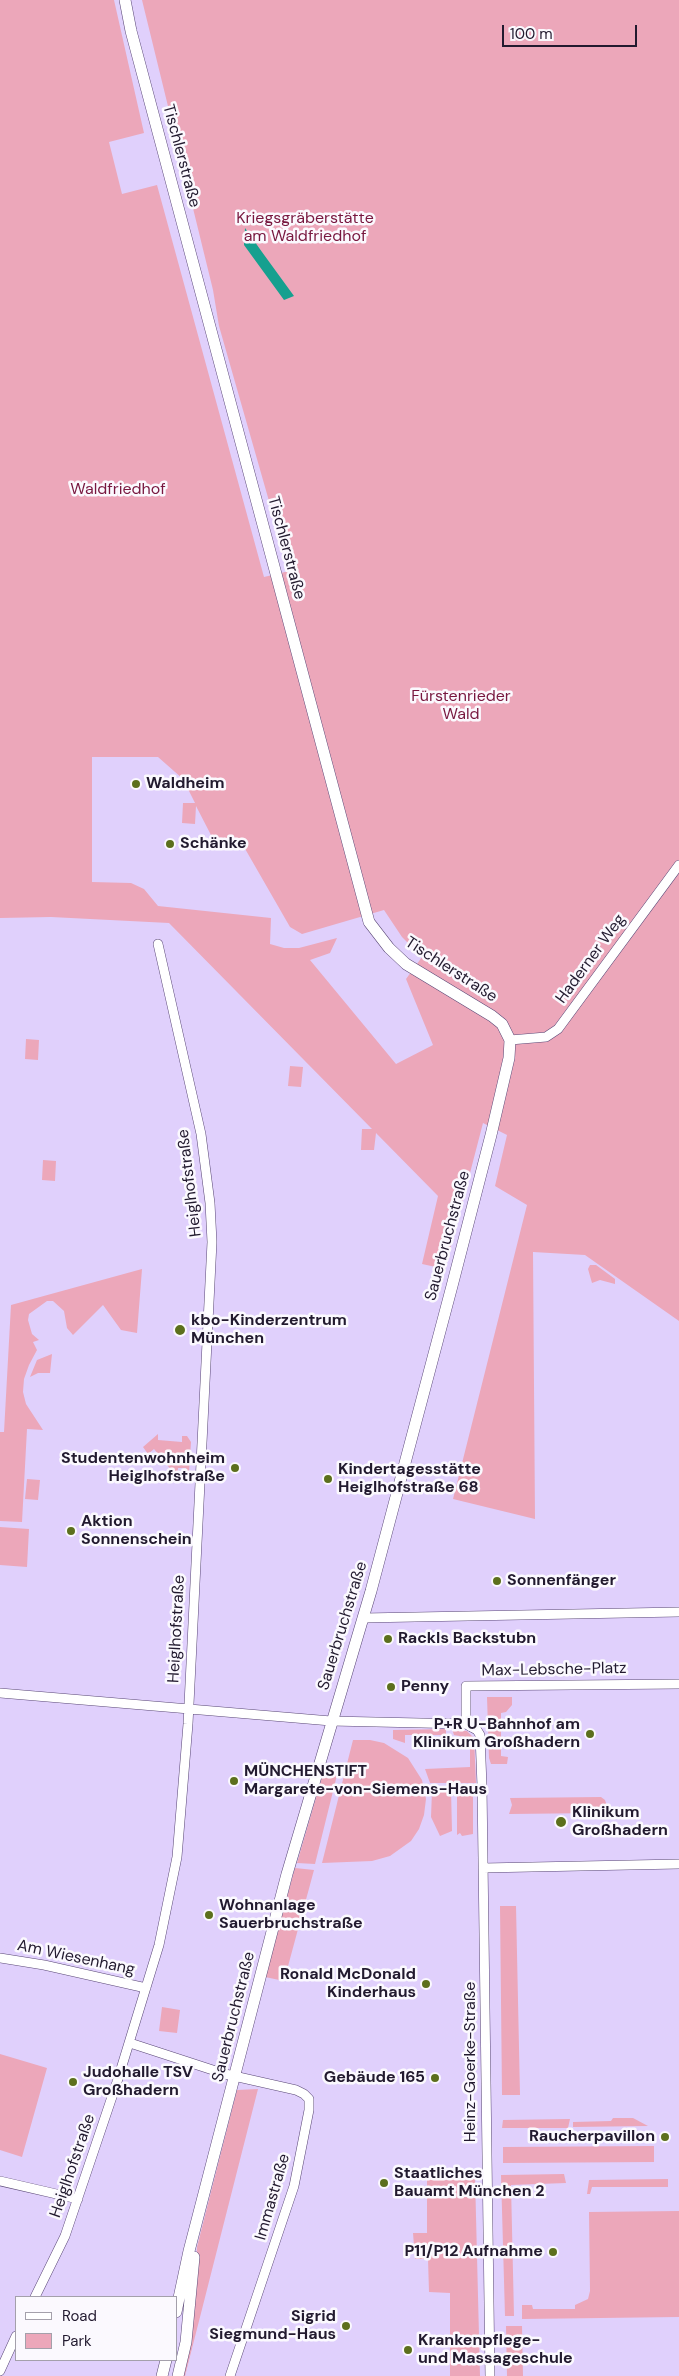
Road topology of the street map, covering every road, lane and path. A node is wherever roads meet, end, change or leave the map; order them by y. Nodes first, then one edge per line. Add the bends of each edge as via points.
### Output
1 (125, 0) edge
2 (679, 865) edge
3 (158, 944) dead end
4 (510, 1040) junction
5 (679, 1612) edge
6 (363, 1618) junction
7 (679, 1684) edge
8 (0, 1693) edge
9 (188, 1709) junction
10 (331, 1721) junction
11 (466, 1724) junction
12 (679, 1864) edge
13 (483, 1868) junction
14 (0, 1958) edge
15 (146, 1988) junction
16 (130, 2042) junction
17 (235, 2077) junction
18 (0, 2181) edge
19 (78, 2199) junction
20 (187, 2284) junction
21 (35, 2296) edge
22 (178, 2307) edge
23 (15, 2338) edge
24 (166, 2361) edge
25 (0, 2371) edge
26 (162, 2376) edge
27 (178, 2376) edge
28 (230, 2376) edge
29 (490, 2376) edge

1 - 4 street, Tischlerstraße via 369,922 406,964 492,1016 502,1024
2 - 4 street, Haderner Weg via 558,1029 546,1038
3 - 9 street, Heiglhofstraße via 201,1134 211,1209 208,1341
4 - 6 street, Sauerbruchstraße via 509,1058 491,1135
5 - 6 street
6 - 10 street, Sauerbruchstraße
7 - 11 street, Max-Lebsche-Platz via 466,1686
8 - 9 street
9 - 10 street
9 - 15 street, Heiglhofstraße via 176,1868
10 - 11 street
10 - 17 street, Sauerbruchstraße via 287,1874
11 - 13 street via 480,1735
12 - 13 street
13 - 29 street, Heinz-Goerke-Straße
14 - 15 street, Am Wiesenhang
15 - 16 street, Heiglhofstraße
16 - 17 street
16 - 19 street, Heiglhofstraße
17 - 20 street, Sauerbruchstraße via 198,2220
17 - 28 street, Immastraße via 304,2094 309,2099 309,2110 294,2186
18 - 19 street
19 - 21 street, Heiglhofstraße via 65,2236
20 - 22 street, Sauerbruchstraße
20 - 27 street, Sauerbruchstraße via 186,2342
23 - 25 street
24 - 26 street

